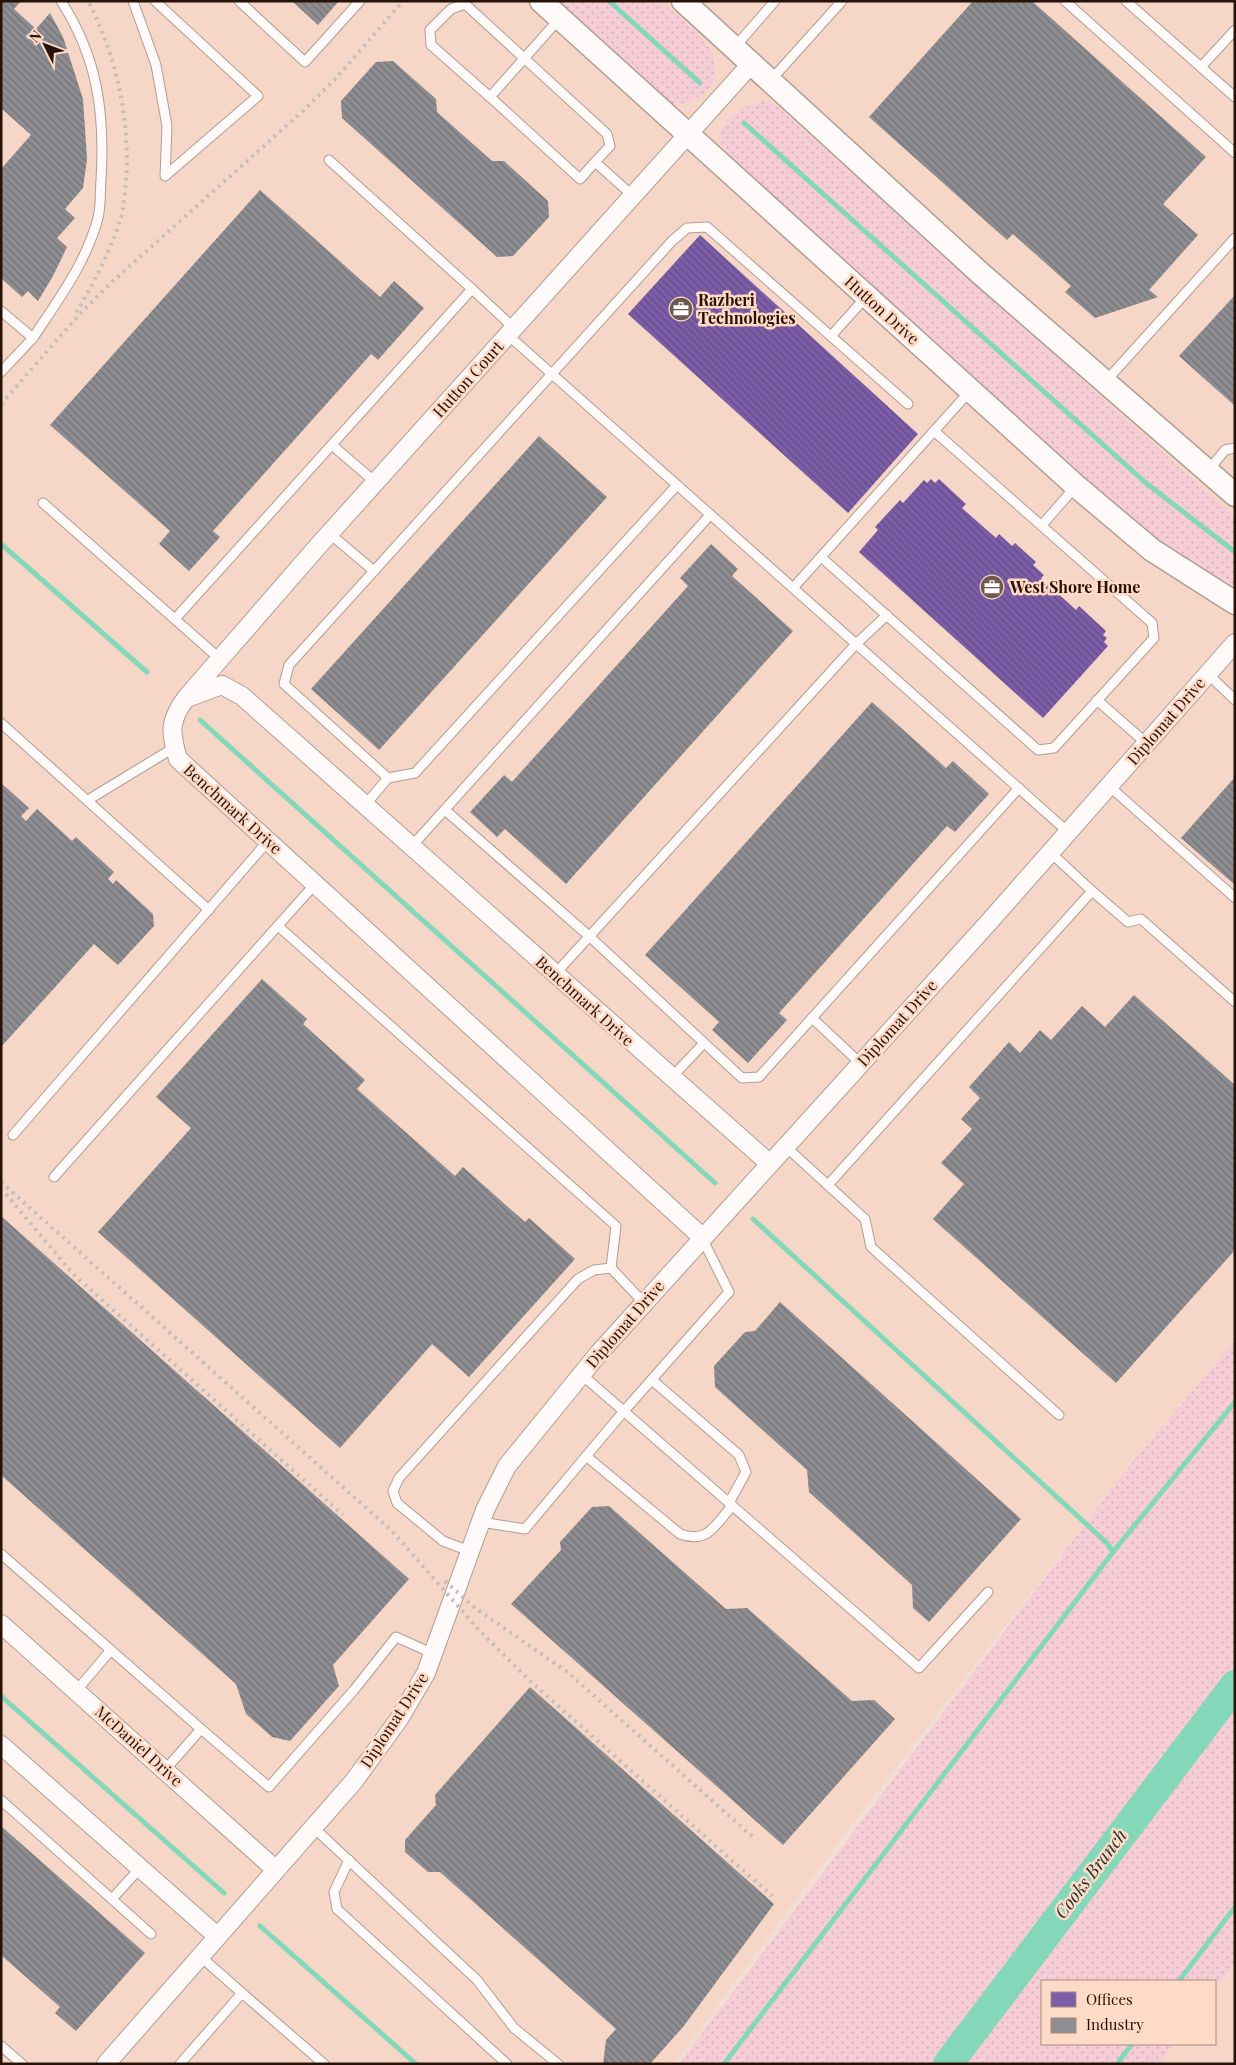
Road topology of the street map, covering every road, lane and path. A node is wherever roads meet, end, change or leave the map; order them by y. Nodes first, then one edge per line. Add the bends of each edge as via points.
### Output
1 (61, 1) edge
2 (133, 1) edge
3 (155, 1) edge
4 (239, 1) edge
5 (360, 1) edge
6 (541, 1) edge
7 (683, 1) edge
8 (775, 1) edge
9 (842, 1) edge
10 (1065, 1) edge
11 (1132, 3) edge
12 (560, 18) junction
13 (1235, 30) edge
14 (734, 47) junction
15 (526, 57) junction
16 (752, 63) junction
17 (1201, 67) junction
18 (771, 80) junction
19 (1235, 96) edge
20 (490, 97) junction
21 (689, 134) junction
22 (1235, 153) edge
23 (329, 160) dead end
24 (595, 162) junction
25 (633, 196) junction
26 (1235, 238) edge
27 (472, 289) junction
28 (867, 296) junction
29 (1, 311) edge
30 (511, 331) junction
31 (830, 336) junction
32 (32, 338) junction
33 (1, 372) edge
34 (552, 374) junction
35 (1106, 382) junction
36 (970, 391) junction
37 (908, 404) dead end
38 (934, 431) junction
39 (332, 444) junction
40 (1235, 448) edge
41 (1207, 471) junction
42 (375, 482) junction
43 (677, 485) junction
44 (1076, 486) junction
45 (1235, 495) edge
46 (43, 503) dead end
47 (710, 515) junction
48 (1042, 526) junction
49 (329, 533) junction
50 (821, 557) junction
51 (374, 571) junction
52 (793, 588) junction
53 (1235, 603) edge
54 (887, 615) junction
55 (175, 619) junction
56 (1235, 643) edge
57 (856, 644) junction
58 (220, 659) junction
59 (1208, 674) junction
60 (186, 698) junction
61 (1097, 700) junction
62 (1235, 700) edge
63 (1, 723) edge
64 (1146, 743) junction
65 (175, 747) junction
66 (388, 778) junction
67 (1109, 786) junction
68 (1019, 788) junction
69 (88, 800) junction
70 (364, 805) junction
71 (445, 810) junction
72 (1068, 832) junction
73 (268, 842) junction
74 (412, 846) junction
75 (1050, 852) junction
76 (315, 884) junction
77 (1092, 891) junction
78 (1235, 898) edge
79 (209, 910) junction
80 (278, 926) junction
81 (589, 936) junction
82 (555, 974) junction
83 (1235, 1002) edge
84 (812, 1018) junction
85 (704, 1043) junction
86 (860, 1063) junction
87 (672, 1078) junction
88 (13, 1135) dead end
89 (785, 1146) junction
90 (769, 1163) junction
91 (54, 1177) dead end
92 (828, 1185) junction
93 (702, 1237) junction
94 (611, 1268) junction
95 (644, 1303) junction
96 (581, 1374) junction
97 (652, 1380) junction
98 (624, 1411) junction
99 (1059, 1415) dead end
100 (586, 1456) junction
101 (731, 1504) junction
102 (481, 1522) junction
103 (472, 1552) junction
104 (1, 1554) edge
105 (988, 1592) dead end
106 (1, 1624) edge
107 (111, 1650) junction
108 (434, 1654) junction
109 (77, 1690) junction
110 (201, 1729) junction
111 (1, 1745) edge
112 (165, 1770) junction
113 (1, 1800) edge
114 (313, 1827) junction
115 (349, 1860) junction
116 (140, 1868) junction
117 (275, 1869) junction
118 (112, 1899) junction
119 (151, 1934) dead end
120 (217, 1936) junction
121 (200, 1956) junction
122 (242, 1993) junction
123 (1, 2046) edge
124 (22, 2064) edge
125 (106, 2064) edge
126 (180, 2064) edge
127 (324, 2064) edge
128 (507, 2064) edge
129 (558, 2064) edge

1 - 32 lane via 77,26 98,87 102,155 98,217 73,279
2 - 3 lane via 157,74 166,126 166,176 258,96
4 - 5 lane via 305,62
6 - 12 street, Hutton Drive
7 - 14 street
8 - 14 lane
9 - 18 lane
10 - 22 lane
11 - 17 lane
12 - 15 lane
12 - 21 street, Hutton Drive
13 - 17 lane
14 - 16 street
15 - 20 lane
15 - 20 lane via 465,4 451,9 430,30 430,45
15 - 24 lane via 607,134 610,146
16 - 18 street
16 - 21 street, Hutton Court
17 - 19 lane
18 - 35 street via 980,273
20 - 24 lane via 580,179
21 - 25 street, Hutton Court
21 - 28 street, Hutton Drive
23 - 27 lane
24 - 25 lane
25 - 30 street, Hutton Court
26 - 35 lane
27 - 30 lane
27 - 39 lane
28 - 31 lane
28 - 36 street, Hutton Drive
29 - 32 lane
30 - 34 lane
30 - 42 street, Hutton Court
31 - 34 lane via 707,227 687,228
31 - 37 lane
32 - 33 lane
34 - 43 lane
34 - 51 lane
35 - 41 street
36 - 38 lane
36 - 44 street, Hutton Drive
38 - 48 lane
38 - 50 lane
39 - 42 lane
39 - 55 lane
40 - 41 lane via 1225,450
41 - 45 street
42 - 49 street, Hutton Court
43 - 47 lane
43 - 66 lane via 415,773
44 - 48 lane
44 - 53 street, Hutton Drive via 1152,550
46 - 55 lane
47 - 52 lane
47 - 71 lane
48 - 61 lane via 1152,623 1154,638
49 - 51 lane
49 - 58 street, Hutton Court
50 - 52 lane
50 - 54 lane
51 - 66 lane via 289,665 284,684
52 - 57 lane
54 - 57 lane
54 - 61 lane via 1038,750 1054,748
55 - 58 lane
56 - 59 street, Diplomat Drive
57 - 68 lane
57 - 81 lane
58 - 60 street, Hutton Court
59 - 62 lane
59 - 64 street, Diplomat Drive
60 - 65 street, Benchmark Drive via 176,712 171,734
60 - 70 street, Benchmark Drive via 222,685 242,696
61 - 64 lane
63 - 69 lane
64 - 67 street, Diplomat Drive
65 - 69 lane
65 - 73 street, Benchmark Drive via 178,759
66 - 70 lane
67 - 72 street, Diplomat Drive
67 - 78 lane
68 - 72 lane
68 - 84 lane
69 - 79 lane
70 - 74 street, Benchmark Drive
71 - 74 lane
71 - 81 lane
72 - 75 street, Diplomat Drive
73 - 76 street, Benchmark Drive
73 - 79 lane
74 - 82 street, Benchmark Drive
75 - 77 lane
75 - 86 street, Diplomat Drive
76 - 80 lane
76 - 93 street, Benchmark Drive
77 - 83 lane via 1128,922 1141,919
77 - 92 lane
79 - 88 lane
80 - 91 lane
80 - 94 lane via 616,1226
81 - 82 lane
81 - 85 lane
82 - 87 street, Benchmark Drive
84 - 85 lane via 758,1077 742,1078
84 - 86 lane
85 - 87 lane
86 - 89 street, Diplomat Drive
87 - 90 street, Benchmark Drive
89 - 90 street, Diplomat Drive
89 - 92 lane
90 - 93 street, Diplomat Drive
92 - 99 lane via 865,1219 871,1247
93 - 95 street, Diplomat Drive
93 - 97 lane via 729,1292
94 - 95 lane
94 - 103 lane via 594,1270 578,1279 399,1478 393,1491 397,1503 443,1541
95 - 96 street, Diplomat Drive
96 - 98 lane
96 - 102 street, Diplomat Drive via 507,1466
97 - 98 lane
97 - 101 lane via 739,1455 746,1472
98 - 100 lane
98 - 101 lane
100 - 101 lane via 680,1534 692,1538 706,1536
100 - 102 lane via 524,1530
101 - 105 lane via 919,1668
102 - 103 street, Diplomat Drive
103 - 108 street, Diplomat Drive via 452,1598
104 - 107 lane
106 - 109 street, McDaniel Drive
107 - 109 lane
107 - 110 lane
108 - 110 lane via 396,1637 269,1787
108 - 114 street, Diplomat Drive via 399,1718 354,1781
109 - 112 street, McDaniel Drive
110 - 112 lane
111 - 116 street
112 - 117 street, McDaniel Drive
113 - 118 lane
114 - 115 lane
114 - 117 street, Diplomat Drive
115 - 128 lane via 334,1892 337,1910
115 - 129 lane via 477,1980 514,2028
116 - 118 lane
116 - 120 street
117 - 120 street, Diplomat Drive
118 - 119 lane
120 - 121 street, Diplomat Drive
121 - 122 lane
121 - 125 street, Diplomat Drive
122 - 126 lane
122 - 127 lane
123 - 124 lane

